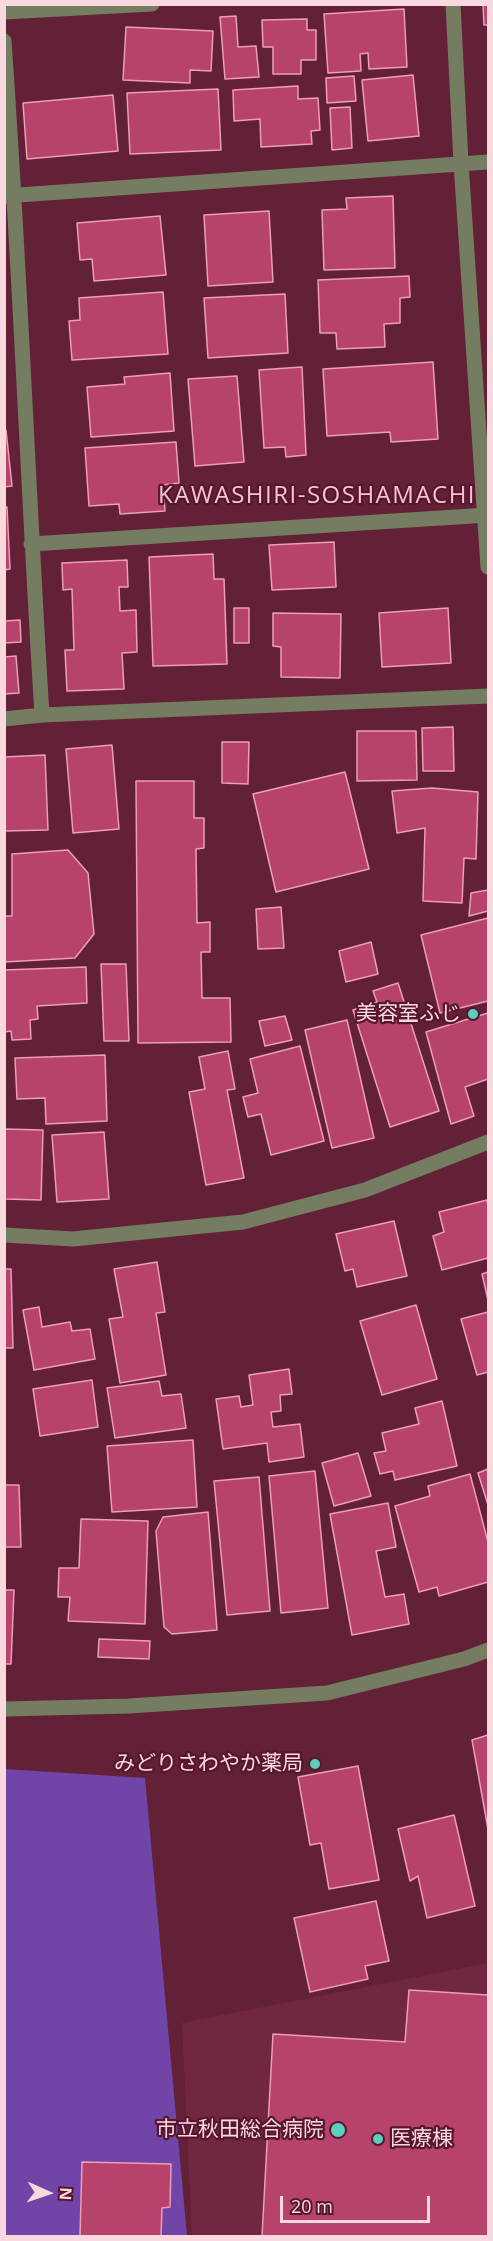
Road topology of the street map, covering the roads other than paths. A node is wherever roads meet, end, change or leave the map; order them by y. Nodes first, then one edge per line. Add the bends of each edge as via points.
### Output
1 (152, 4) edge
2 (453, 4) edge
3 (4, 12) edge
4 (4, 41) edge
5 (489, 162) edge
6 (461, 164) junction
7 (10, 195) edge
8 (481, 345) edge
9 (487, 515) edge
10 (31, 544) junction
11 (489, 567) edge
12 (489, 696) edge
13 (42, 716) junction
14 (4, 719) edge
15 (489, 1142) edge
16 (4, 1235) edge
17 (489, 1650) edge
18 (4, 1709) edge

1 - 3 street
2 - 6 street
4 - 7 street
5 - 6 street
6 - 7 street
6 - 8 street
7 - 10 street
8 - 9 street
9 - 10 street
9 - 11 street
10 - 13 street
12 - 13 street
13 - 14 street
15 - 16 street via 365,1190 243,1222 74,1239
17 - 18 street via 327,1693 129,1706

